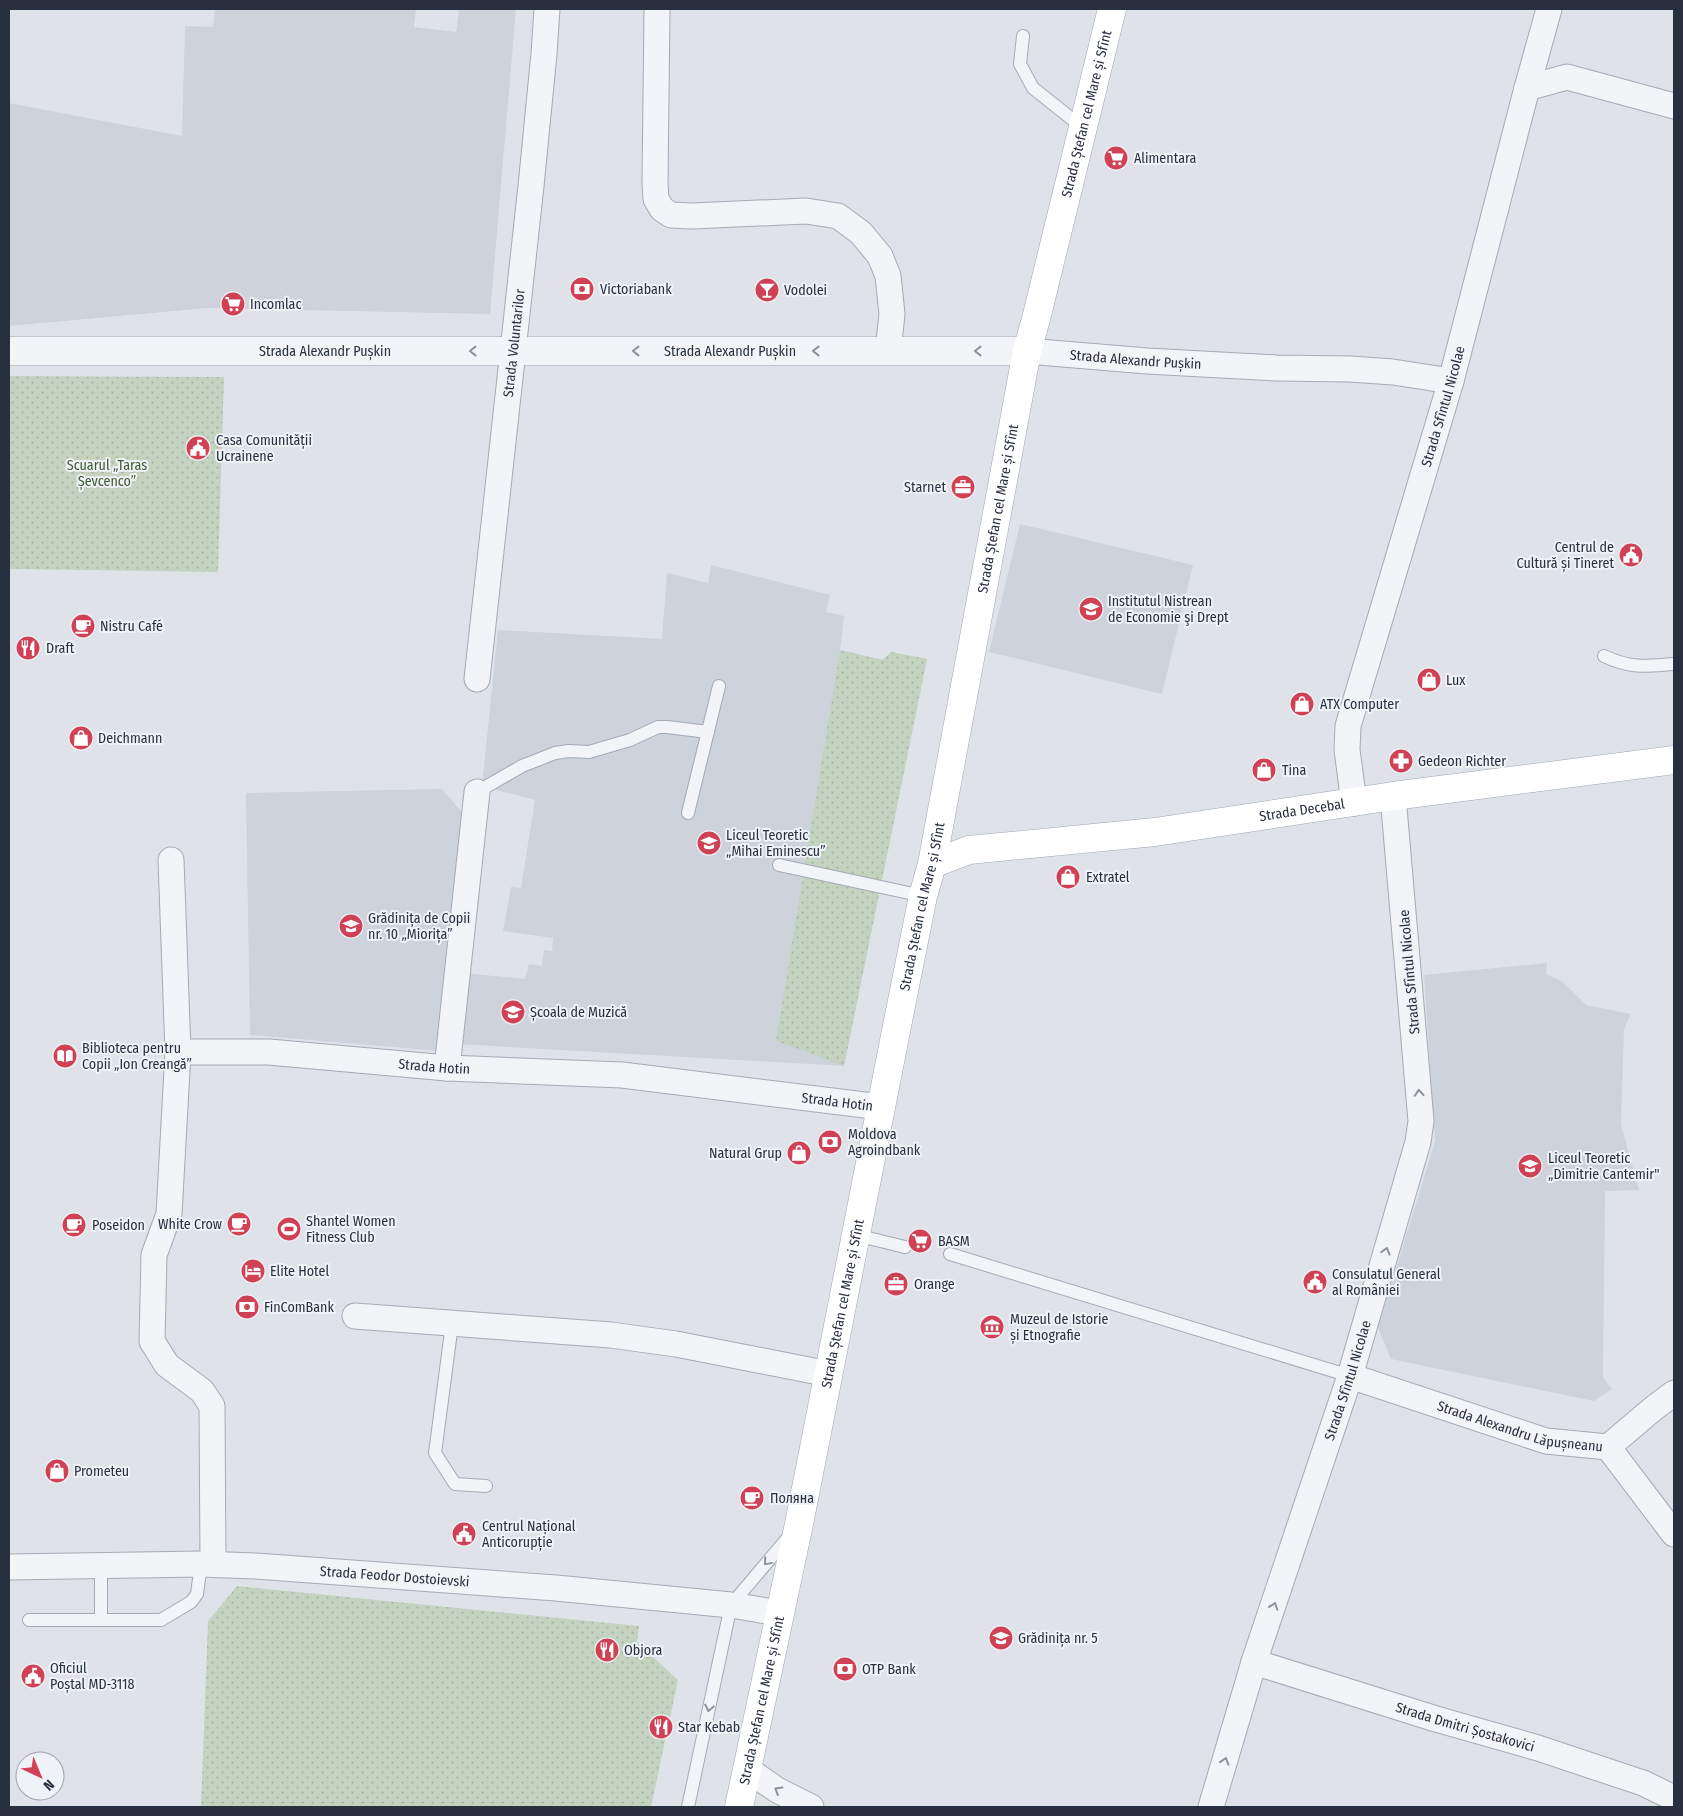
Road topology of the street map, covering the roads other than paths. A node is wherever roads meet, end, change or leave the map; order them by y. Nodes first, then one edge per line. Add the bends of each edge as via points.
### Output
1 (547, 9) edge
2 (656, 9) edge
3 (1112, 9) edge
4 (1549, 9) edge
5 (1023, 36) dead end
6 (1527, 88) junction
7 (1674, 106) edge
8 (1082, 126) junction
9 (9, 351) edge
10 (514, 351) junction
11 (888, 351) junction
12 (1027, 351) junction
13 (1450, 381) junction
14 (1604, 656) dead end
15 (1674, 664) edge
16 (477, 679) dead end
17 (719, 686) dead end
18 (708, 732) junction
19 (1674, 763) edge
20 (477, 792) joint
21 (1393, 796) junction
22 (1354, 803) junction
23 (688, 813) dead end
24 (171, 860) dead end
25 (932, 864) junction
26 (779, 865) dead end
27 (923, 896) junction
28 (178, 1052) junction
29 (447, 1068) junction
30 (882, 1107) junction
31 (856, 1235) junction
32 (905, 1247) dead end
33 (950, 1254) dead end
34 (355, 1316) dead end
35 (452, 1324) junction
36 (829, 1374) junction
37 (1350, 1376) junction
38 (1674, 1394) edge
39 (1608, 1448) junction
40 (486, 1486) dead end
41 (799, 1524) junction
42 (1674, 1534) edge
43 (207, 1564) junction
44 (102, 1566) junction
45 (9, 1567) edge
46 (731, 1605) junction
47 (780, 1613) junction
48 (29, 1620) dead end
49 (101, 1620) junction
50 (1254, 1662) junction
51 (747, 1769) junction
52 (1674, 1798) edge
53 (688, 1807) edge
54 (738, 1807) edge
55 (812, 1807) edge
56 (1211, 1807) edge

1 - 10 street, Strada Voluntarilor
2 - 11 street via 655,183 656,199 662,209 671,216 806,210 838,216 862,233 880,256 888,276 892,314
3 - 8 main road, Strada Ștefan cel Mare și Sfînt
4 - 6 street, Strada Sfîntul Nicolae
5 - 8 lane via 1020,64 1033,88
6 - 7 street via 1567,77
6 - 13 street, Strada Sfîntul Nicolae
8 - 12 main road, Strada Ștefan cel Mare și Sfînt
10 -> 9 street, Strada Alexandr Pușkin
11 -> 10 street, Strada Alexandr Pușkin
10 - 16 street, Strada Voluntarilor
12 -> 11 street, Strada Alexandr Pușkin
12 - 13 street, Strada Alexandr Pușkin via 1259,367 1393,372
12 - 25 main road, Strada Ștefan cel Mare și Sfînt
13 - 22 street, Strada Sfîntul Nicolae via 1348,726 1347,750
14 - 15 lane via 1634,667
17 - 18 lane
18 - 20 lane via 658,727 611,747 589,752 555,753 522,766
18 - 23 lane
19 - 21 main road, Strada Decebal
20 - 29 street
21 - 22 main road, Strada Decebal
37 -> 21 street, Strada Sfîntul Nicolae via 1418,1142 1421,1121
22 - 25 main road, Strada Decebal via 1155,832 968,850
24 - 28 street
25 - 27 main road, Strada Ștefan cel Mare și Sfînt
26 - 27 lane
27 - 30 main road, Strada Ștefan cel Mare și Sfînt
28 - 29 street, Strada Hotin via 269,1052
28 - 43 street via 169,1214 154,1255 152,1341 167,1365 202,1391 212,1406
29 - 30 street, Strada Hotin via 622,1075
30 - 31 main road, Strada Ștefan cel Mare și Sfînt
31 - 32 lane
31 - 36 main road, Strada Ștefan cel Mare și Sfînt
33 - 37 lane
34 - 35 street
35 - 36 street via 611,1335 676,1344
35 - 40 lane via 435,1453 455,1484
36 - 41 main road, Strada Ștefan cel Mare și Sfînt
37 - 39 street, Strada Alexandru Lăpușneanu via 1546,1441
50 -> 37 street, Strada Sfîntul Nicolae
38 - 39 street, Strada Alexandru Lăpușneanu
39 - 42 street
41 -> 46 lane
41 - 47 main road, Strada Ștefan cel Mare și Sfînt
43 - 44 street, Strada Fеodor Dostoievski
43 - 46 street, Strada Fеodor Dostoievski via 547,1588
43 - 49 lane via 191,1602 161,1620
44 - 45 street, Strada Fеodor Dostoievski
44 - 49 lane
46 - 47 street, Strada Fеodor Dostoievski
46 -> 53 lane
47 - 51 main road, Strada Ștefan cel Mare și Sfînt
48 - 49 lane
50 - 52 street, Strada Dmitri Șostakovici via 1538,1748 1643,1783
56 -> 50 street, Strada Sfîntul Nicolae
51 - 54 main road, Strada Ștefan cel Mare și Sfînt
55 -> 51 street via 777,1790

